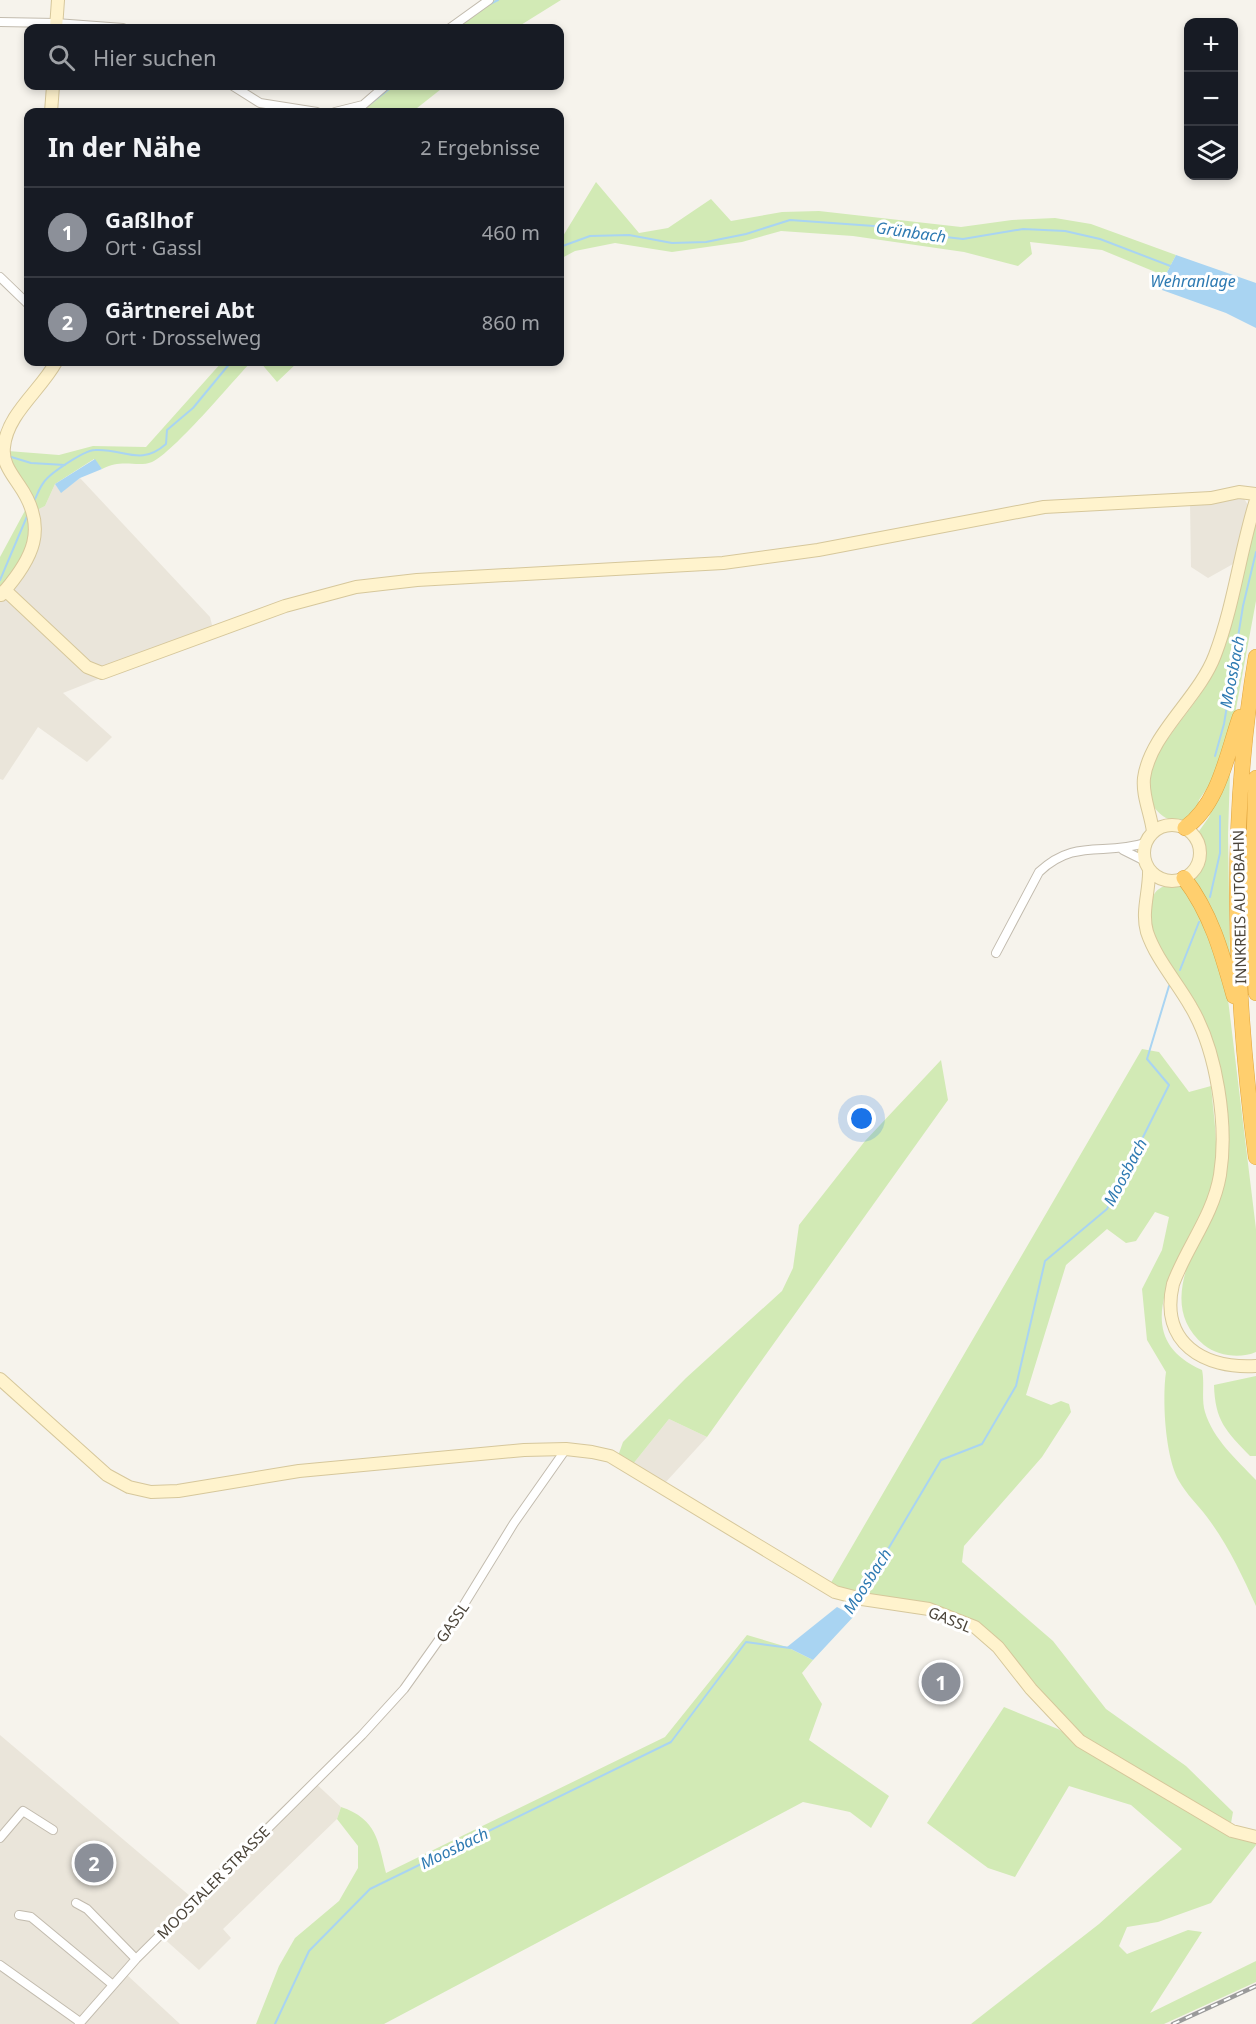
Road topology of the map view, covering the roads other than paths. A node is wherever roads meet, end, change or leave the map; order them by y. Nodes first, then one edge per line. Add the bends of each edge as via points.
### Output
1 (58, 0) edge
2 (489, 0) edge
3 (0, 22) edge
4 (28, 24) edge
5 (56, 24) edge
6 (456, 24) edge
7 (53, 90) edge
8 (239, 90) edge
9 (380, 90) edge
10 (51, 108) edge
11 (292, 108) edge
12 (351, 108) edge
13 (0, 277) edge
14 (24, 300) edge
15 (53, 366) edge
16 (1256, 494) edge
17 (1256, 500) edge
18 (3, 593) edge
19 (1256, 657) edge
20 (1251, 689) junction
21 (1256, 778) edge
22 (1150, 811) junction
23 (1168, 825) junction
24 (1185, 828) junction
25 (1153, 832) junction
26 (1145, 843) junction
27 (1123, 850) junction
28 (1147, 865) junction
29 (1184, 878) junction
30 (1163, 879) junction
31 (1147, 894) junction
32 (996, 953) dead end
33 (1256, 993) edge
34 (1242, 1025) junction
35 (1256, 1157) edge
36 (1256, 1358) edge
37 (1237, 1364) junction
38 (1256, 1366) edge
39 (0, 1379) edge
40 (566, 1449) junction
41 (316, 1779) joint
42 (53, 1830) dead end
43 (1256, 1837) edge
44 (0, 1838) edge
45 (75, 1903) dead end
46 (19, 1915) dead end
47 (136, 1959) junction
48 (0, 1965) edge
49 (113, 1985) junction
50 (79, 2023) edge

1 - 5 street
2 - 6 street
3 - 4 street
7 - 10 street
8 - 11 street via 260,103
9 - 12 street via 363,105
13 - 14 street
15 - 18 street via 14,419 5,438 4,455 31,501 35,518 31,552
16 - 18 street via 1239,492 1211,498 1044,507 818,550 723,563 417,580 356,587 285,606 102,673 87,667
17 - 22 street via 1215,657 1149,761 1144,787
19 - 20 highway, INNKREIS AUTOBAHN
20 - 24 highway via 1221,776 1199,815
20 - 34 highway, INNKREIS AUTOBAHN via 1240,775 1237,841
21 - 33 highway, INNKREIS AUTOBAHN via 1252,906
22 - 23 street
22 - 25 street
23 - 24 street
23 - 25 street
24 - 29 street via 1195,837 1200,852 1196,868
25 - 26 street
26 - 27 street
26 - 28 street
27 - 28 street
27 - 32 street via 1080,849 1047,864
28 - 30 street
28 - 31 street
29 - 30 street
29 - 34 highway via 1219,941
30 - 31 street
31 - 37 street via 1147,933 1208,1042 1221,1128 1217,1187 1207,1218 1173,1284 1172,1317 1179,1336 1194,1353 1214,1363
34 - 35 highway, INNKREIS AUTOBAHN
36 - 37 street
37 - 38 street
39 - 40 street via 107,1475 129,1487 152,1492 299,1471
40 - 41 street, GASSL via 513,1522 463,1606 404,1689
40 - 43 street, GASSL via 610,1456 834,1592 929,1609 975,1627 998,1647 1080,1741 1232,1831
41 - 47 street, MOOSTALER STRASSE
42 - 44 street via 23,1811
45 - 47 street via 87,1909
46 - 49 street via 30,1917
47 - 49 street, MOOSTALER STRASSE
48 - 50 street
49 - 50 street, MOOSTALER STRASSE

